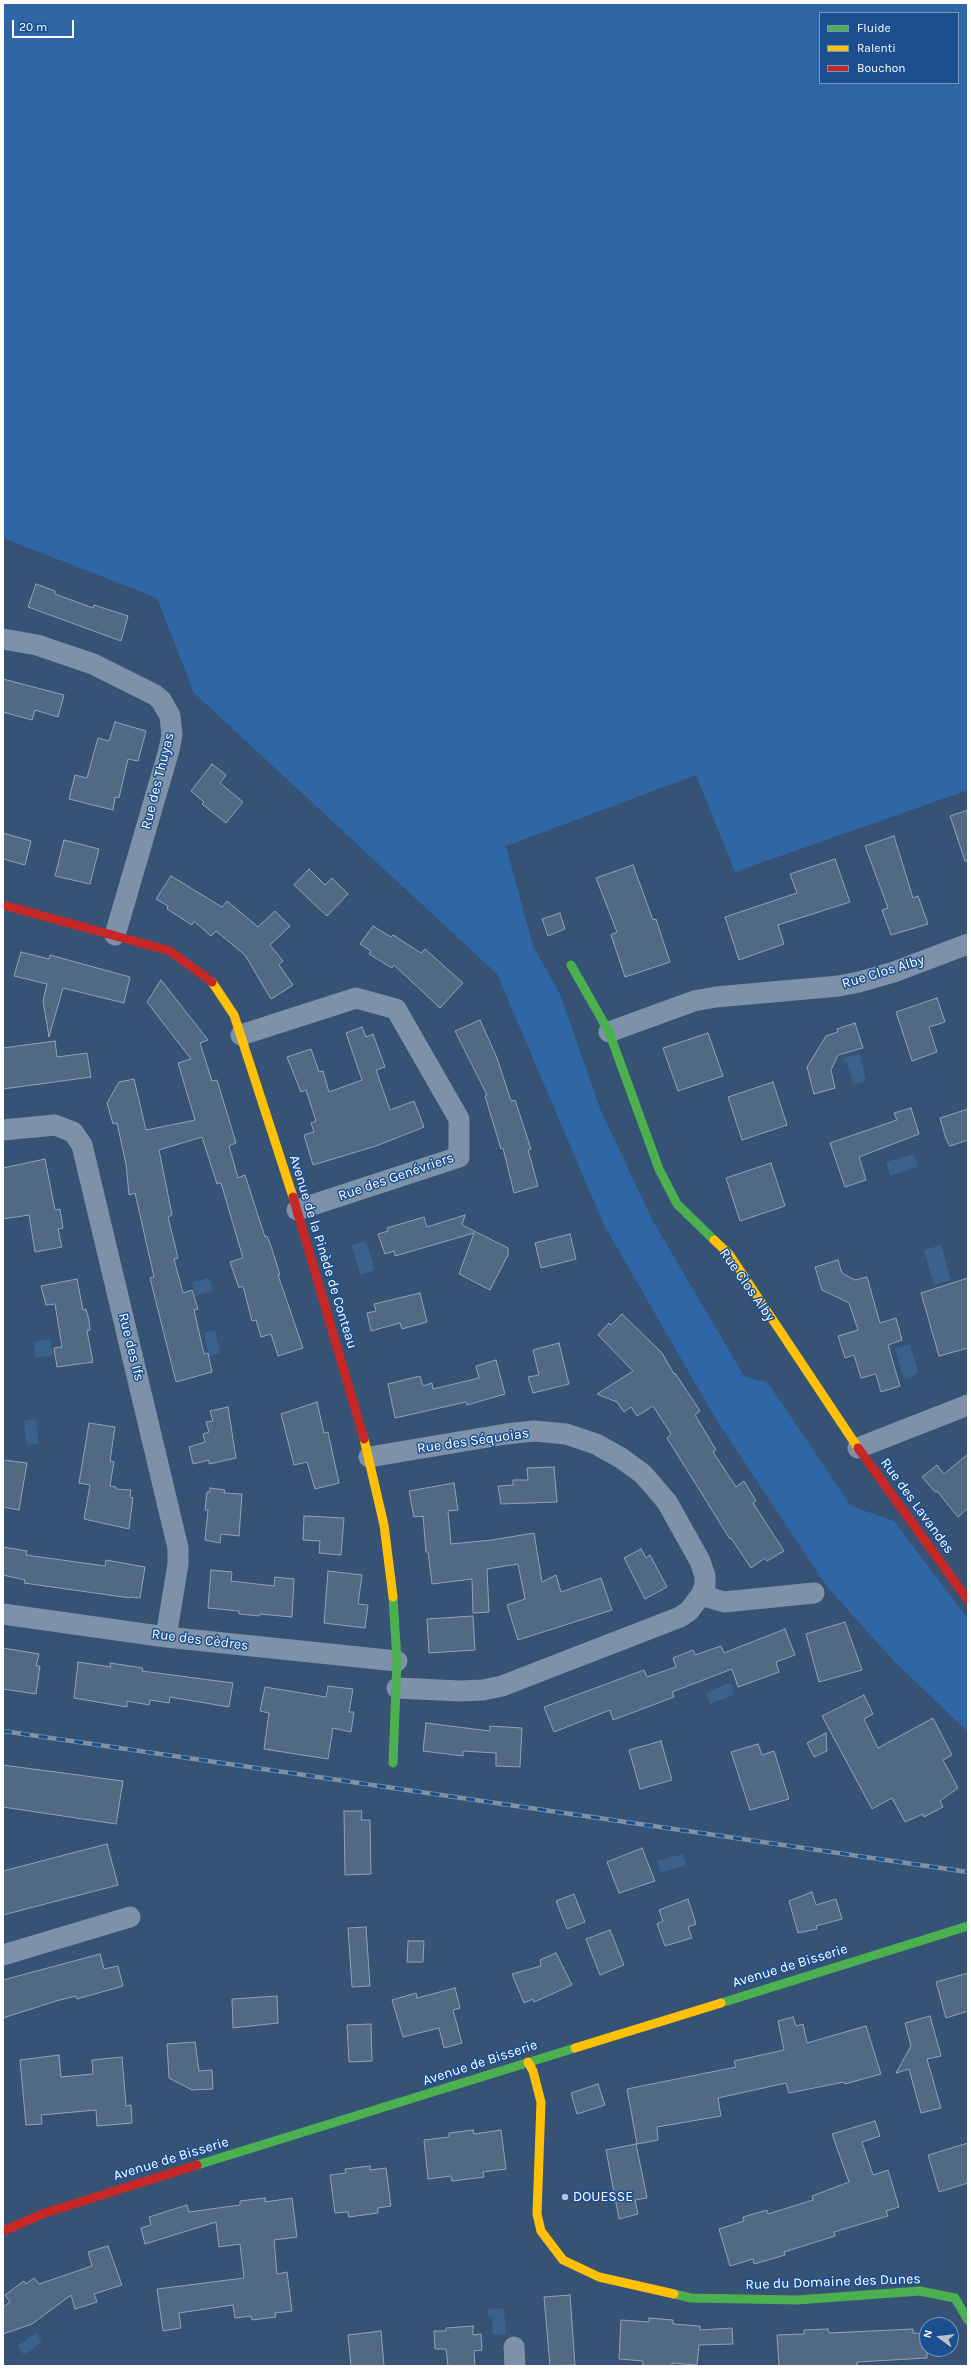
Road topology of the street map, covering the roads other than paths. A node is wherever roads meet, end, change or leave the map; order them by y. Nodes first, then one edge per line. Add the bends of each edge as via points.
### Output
1 (3, 640) edge
2 (3, 905) edge
3 (115, 935) junction
4 (968, 944) edge
5 (571, 966) dead end
6 (609, 1032) junction
7 (241, 1035) junction
8 (3, 1130) edge
9 (297, 1210) junction
10 (968, 1405) edge
11 (858, 1448) junction
12 (369, 1457) junction
13 (814, 1592) dead end
14 (701, 1595) junction
15 (968, 1600) edge
16 (3, 1614) edge
17 (166, 1637) junction
18 (397, 1661) junction
19 (398, 1688) junction
20 (393, 1763) dead end
21 (130, 1917) dead end
22 (968, 1926) edge
23 (3, 1955) edge
24 (528, 2062) junction
25 (3, 2231) edge
26 (968, 2320) edge

1 - 3 street, Rue des Thuyas via 37,645 93,664 155,695 170,716 172,735 169,750
2 - 3 street, Avenue de la Pinède de Conteau
3 - 7 street, Avenue de la Pinède de Conteau via 170,951 201,971 218,988
4 - 6 street, Rue Clos Alby via 894,972 858,982 694,1001
5 - 6 street, Rue Clos Alby
6 - 11 street, Rue Clos Alby via 671,1193 684,1213 729,1254
7 - 9 street, Avenue de la Pinède de Conteau
7 - 9 street, Rue des Genévriers via 356,998 396,1009 459,1119 459,1157
8 - 17 street, Rue des Ifs via 55,1125 73,1132 82,1145 178,1548 178,1564
9 - 12 street, Avenue de la Pinède de Conteau
10 - 11 street
11 - 15 street, Rue des Lavandes
12 - 14 street, Rue des Séquoias via 534,1431 566,1434 596,1444 643,1474 667,1502 700,1561 705,1576 705,1586
12 - 18 street, Avenue de la Pinède de Conteau via 390,1565
13 - 14 street via 724,1602
14 - 19 street, Rue des Séquoias via 690,1611 680,1617 502,1686 460,1691
16 - 17 street, Rue des Cèdres
17 - 18 street, Rue des Cèdres
18 - 19 street, Avenue de la Pinède de Conteau
19 - 20 street, Avenue de la Pinède de Conteau
21 - 23 street
22 - 24 street, Avenue de Bisserie
24 - 25 street, Avenue de Bisserie via 44,2213
24 - 26 street, Rue du Domaine des Dunes via 541,2102 538,2214 541,2230 564,2260 599,2277 691,2298 797,2300 920,2291 955,2298

